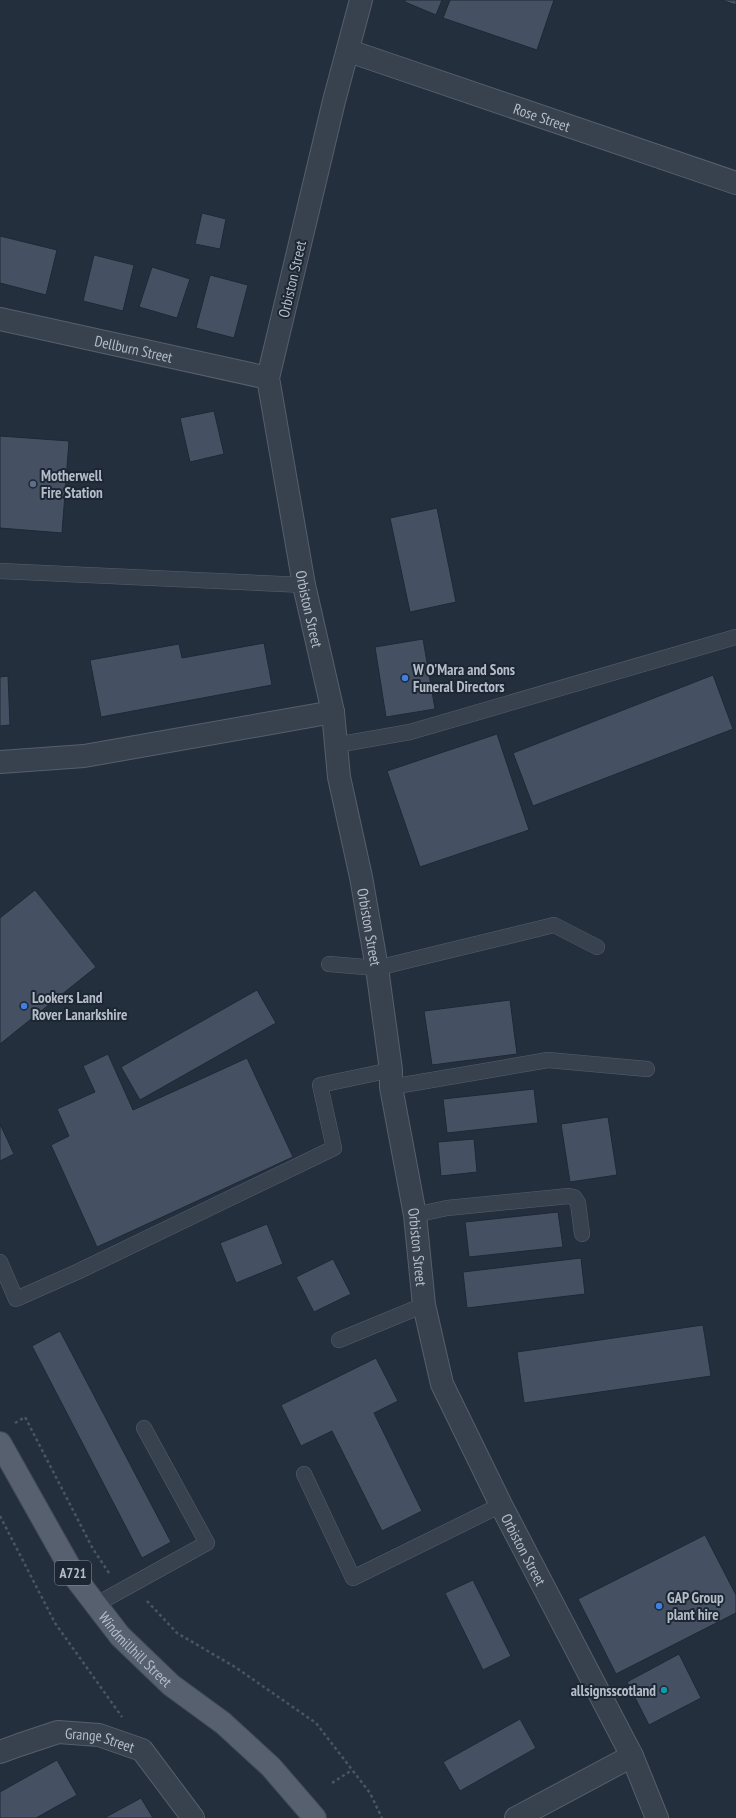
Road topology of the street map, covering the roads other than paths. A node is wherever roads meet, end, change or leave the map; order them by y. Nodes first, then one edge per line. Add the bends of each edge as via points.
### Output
1 (362, 0) edge
2 (348, 51) junction
3 (736, 183) edge
4 (0, 319) edge
5 (268, 378) junction
6 (0, 571) edge
7 (304, 585) junction
8 (736, 637) edge
9 (333, 712) junction
10 (336, 745) junction
11 (0, 762) edge
12 (598, 947) dead end
13 (329, 964) dead end
14 (377, 968) junction
15 (647, 1069) dead end
16 (391, 1079) junction
17 (416, 1215) junction
18 (582, 1234) dead end
19 (0, 1262) edge
20 (424, 1305) junction
21 (339, 1340) dead end
22 (144, 1428) dead end
23 (0, 1443) edge
24 (304, 1474) dead end
25 (501, 1505) junction
26 (95, 1605) junction
27 (0, 1752) edge
28 (632, 1756) junction
29 (192, 1818) edge
30 (315, 1818) edge
31 (516, 1818) edge
32 (656, 1818) edge

1 - 2 street, Orbiston Street
2 - 3 street, Rose Street
2 - 5 street, Orbiston Street
4 - 5 street, Dellburn Street
5 - 7 street, Orbiston Street
6 - 7 lane
7 - 9 street, Orbiston Street
8 - 10 lane via 410,732
9 - 10 street, Orbiston Street
9 - 11 street via 84,756
10 - 14 street, Orbiston Street via 339,777 361,877
12 - 14 lane via 554,925
13 - 14 lane
14 - 16 street, Orbiston Street
15 - 16 lane via 548,1060
16 - 17 street, Orbiston Street
16 - 19 lane via 320,1085 334,1148 78,1272 16,1299
17 - 18 lane via 447,1208 569,1196 574,1197 578,1203
17 - 20 street, Orbiston Street
20 - 21 lane
20 - 25 street, Orbiston Street via 442,1384
22 - 26 lane via 207,1543
23 - 26 main road, Windmillhill Street / A721 via 77,1580
24 - 25 lane via 353,1578
25 - 28 street, Orbiston Street
26 - 30 main road, Windmillhill Street / A721 via 120,1636 171,1685 223,1723 272,1767
27 - 29 street, Grange Street via 58,1732 99,1735 142,1750
28 - 31 street
28 - 32 street, Orbiston Street

